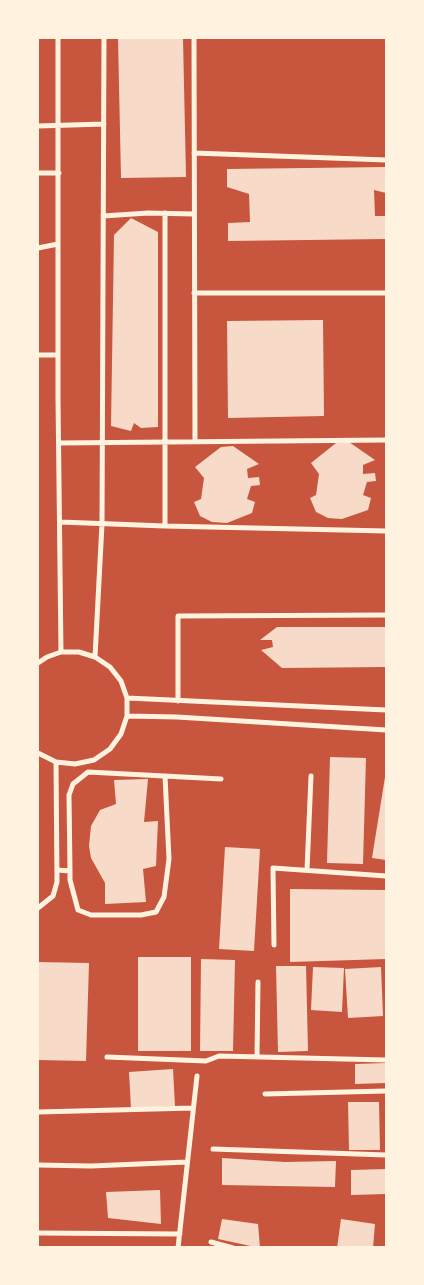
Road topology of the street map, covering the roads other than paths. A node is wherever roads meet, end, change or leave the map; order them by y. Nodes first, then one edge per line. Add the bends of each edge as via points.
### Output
1 (58, 38) edge
2 (104, 38) edge
3 (194, 38) edge
4 (104, 124) junction
5 (38, 126) edge
6 (60, 126) junction
7 (194, 153) junction
8 (386, 160) edge
9 (38, 173) edge
10 (59, 173) junction
11 (165, 213) junction
12 (194, 214) junction
13 (104, 216) junction
14 (58, 244) junction
15 (38, 248) edge
16 (194, 292) junction
17 (386, 293) edge
18 (38, 355) edge
19 (58, 355) junction
20 (386, 440) edge
21 (165, 441) junction
22 (195, 441) junction
23 (101, 442) junction
24 (59, 443) junction
25 (60, 522) junction
26 (102, 524) junction
27 (165, 526) junction
28 (386, 531) edge
29 (386, 615) edge
30 (61, 652) junction
31 (96, 657) junction
32 (38, 663) edge
33 (127, 698) junction
34 (178, 700) junction
35 (386, 710) edge
36 (127, 716) junction
37 (386, 730) edge
38 (38, 753) edge
39 (56, 762) junction
40 (166, 776) junction
41 (312, 776) dead end
42 (220, 779) dead end
43 (56, 800) junction
44 (69, 801) junction
45 (57, 870) junction
46 (307, 870) junction
47 (70, 871) junction
48 (386, 876) edge
49 (38, 908) edge
50 (274, 945) dead end
51 (258, 982) dead end
52 (107, 1057) dead end
53 (257, 1057) junction
54 (386, 1060) edge
55 (197, 1076) dead end
56 (386, 1092) edge
57 (264, 1094) dead end
58 (193, 1108) junction
59 (38, 1112) edge
60 (213, 1149) dead end
61 (386, 1155) edge
62 (187, 1162) junction
63 (38, 1165) edge
64 (38, 1233) edge
65 (180, 1234) junction
66 (211, 1242) dead end
67 (178, 1248) edge
68 (233, 1248) edge

1 - 6 street
2 - 4 street
3 - 7 street
4 - 6 street
4 - 13 street
5 - 6 street
6 - 10 street
7 - 8 street
7 - 12 street
9 - 10 street
10 - 14 street
11 - 12 street
11 - 13 street
11 - 21 street
12 - 16 street
13 - 23 street
14 - 15 street
14 - 19 street
16 - 17 street
16 - 22 street
18 - 19 street
19 - 24 street
20 - 22 street
21 - 22 street
21 - 23 street
21 - 27 street
23 - 24 street
23 - 26 street
24 - 25 street
25 - 26 street
25 - 30 street
26 - 27 street
26 - 31 street
27 - 28 street
29 - 34 street via 178,616
30 - 31 street via 79,652
30 - 32 street
31 - 33 street via 110,667
33 - 34 street
33 - 36 street
34 - 35 street
36 - 37 street
36 - 39 street via 121,734 102,755 75,764
38 - 39 street
39 - 43 street
40 - 42 street
40 - 44 street via 88,772 73,784
40 - 47 street via 169,859 164,897 156,912 91,915 78,910
41 - 46 street
43 - 44 street
43 - 45 street
44 - 47 street
45 - 47 street
45 - 49 street via 53,896
46 - 48 street
46 - 50 street via 273,868
51 - 53 street
52 - 53 street via 206,1061 219,1056
53 - 54 street
55 - 58 street
56 - 57 street
58 - 59 street
58 - 62 street
60 - 61 street
62 - 63 street
62 - 65 street
64 - 65 street
65 - 67 street
66 - 68 street

